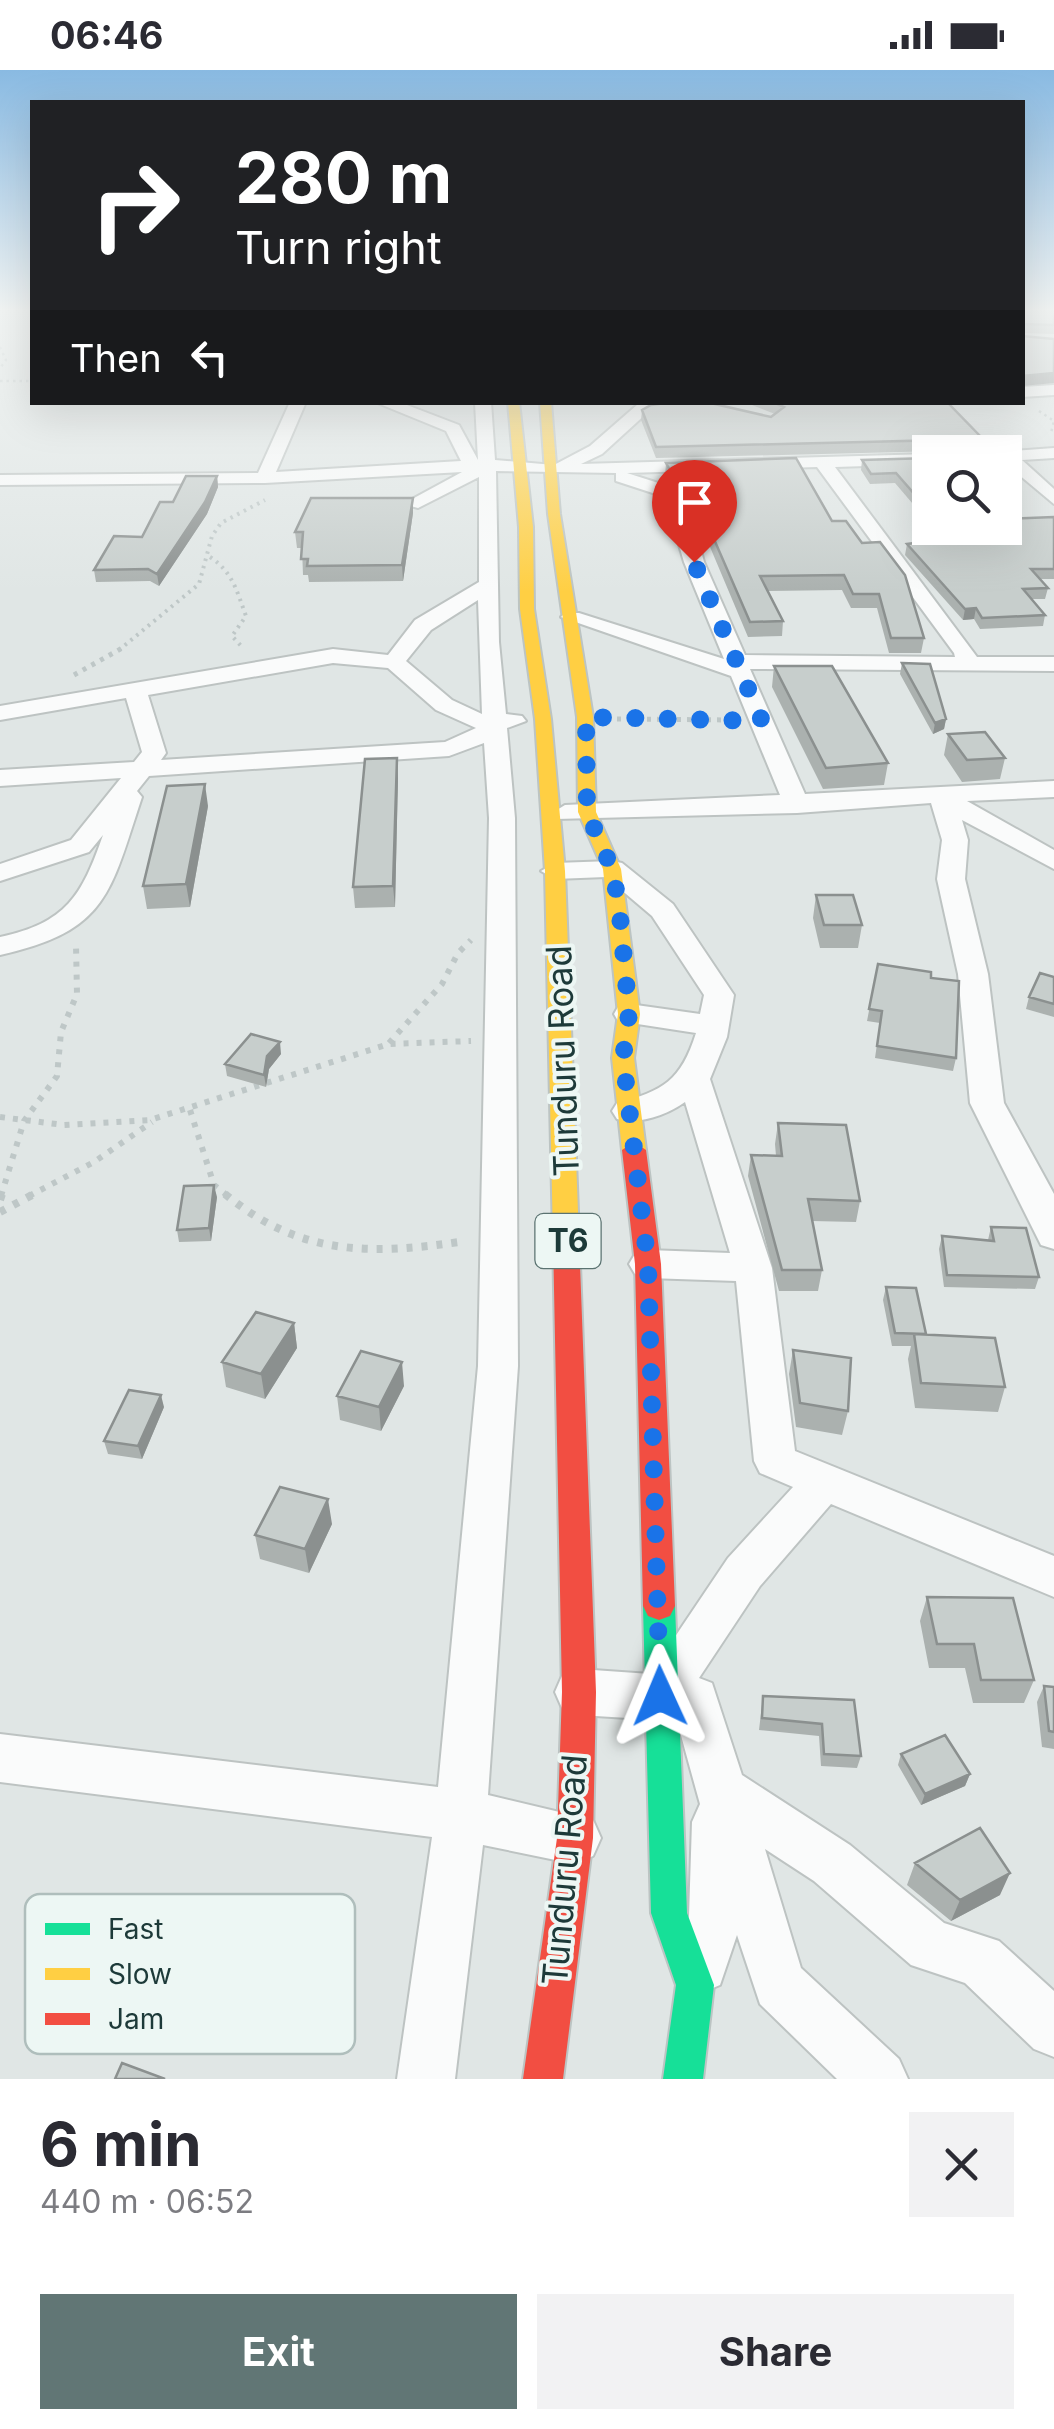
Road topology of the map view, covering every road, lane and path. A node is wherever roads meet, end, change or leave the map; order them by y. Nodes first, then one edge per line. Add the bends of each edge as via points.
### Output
1 (297, 405) edge
2 (391, 405) edge
3 (484, 405) edge
4 (512, 405) edge
5 (545, 405) edge
6 (696, 405) edge
7 (1054, 453) edge
8 (1022, 455) edge
9 (912, 460) edge
10 (822, 464) junction
11 (494, 466) junction
12 (588, 469) junction
13 (553, 470) junction
14 (1022, 470) edge
15 (288, 476) junction
16 (265, 478) junction
17 (0, 480) edge
18 (1054, 499) edge
19 (412, 504) edge
20 (210, 556) junction
21 (489, 585) junction
22 (572, 617) junction
23 (394, 662) junction
24 (968, 664) junction
25 (1054, 664) edge
26 (261, 667) junction
27 (740, 667) junction
28 (134, 688) junction
29 (29, 708) junction
30 (0, 713) edge
31 (586, 717) junction
32 (543, 719) junction
33 (762, 721) junction
34 (496, 722) junction
35 (139, 771) junction
36 (0, 778) edge
37 (1054, 789) edge
38 (943, 798) junction
39 (797, 805) junction
40 (587, 812) junction
41 (550, 814) junction
42 (1054, 860) edge
43 (612, 869) junction
44 (556, 870) junction
45 (0, 873) edge
46 (76, 918) junction
47 (502, 931) junction
48 (0, 946) edge
49 (629, 1014) junction
50 (713, 1026) junction
51 (562, 1029) junction
52 (501, 1035) junction
53 (389, 1044) junction
54 (694, 1080) junction
55 (190, 1110) junction
56 (629, 1112) junction
57 (0, 1118) edge
58 (158, 1119) junction
59 (24, 1122) junction
60 (0, 1200) edge
61 (0, 1212) edge
62 (1054, 1236) edge
63 (500, 1241) junction
64 (648, 1264) junction
65 (753, 1268) junction
66 (824, 1482) junction
67 (1054, 1577) edge
68 (579, 1692) junction
69 (660, 1696) junction
70 (0, 1758) edge
71 (719, 1788) junction
72 (461, 1815) junction
73 (575, 1838) junction
74 (694, 1985) junction
75 (1054, 2029) edge
76 (426, 2079) edge
77 (542, 2079) edge
78 (683, 2079) edge
79 (705, 2079) edge
80 (879, 2079) edge

1 - 16 street
2 - 11 street via 453,428
3 - 11 street
4 - 11 main road, Tunduru Road / T6
5 - 13 main road
6 - 13 street via 642,408 596,450
7 - 8 street
9 - 10 street
10 - 12 street
10 - 24 street
11 - 13 street
11 - 15 street
11 - 19 street
11 - 21 street
11 - 32 main road, Tunduru Road / T6 via 527,609
12 - 13 street
12 - 27 street via 671,492 679,502 694,562
13 - 22 main road
14 - 18 street
15 - 16 street
15 - 20 path via 262,502 218,524
16 - 17 street
20 - 26 path via 238,583 246,616 232,636
20 - 29 path via 199,584 123,648
21 - 23 street via 423,626
21 - 34 street
22 - 27 street
22 - 31 main road
23 - 26 street via 332,656
23 - 34 street via 444,705
24 - 25 street
24 - 27 street
26 - 28 street
27 - 33 street
28 - 29 street
28 - 35 street via 154,753
29 - 30 street
31 - 33 path
31 - 40 main road
32 - 34 street
32 - 41 main road, Tunduru Road / T6
33 - 39 street
34 - 35 street via 448,749
34 - 47 street
35 - 36 street
35 - 45 street via 80,846
35 - 46 street via 98,890
37 - 38 street
38 - 39 street
38 - 42 street
38 - 62 street via 955,840 950,880 974,974 987,1103
39 - 40 street
40 - 41 street
40 - 43 main road
41 - 44 main road, Tunduru Road / T6
43 - 44 street
43 - 49 main road
43 - 50 street via 663,910 719,995
44 - 51 main road, Tunduru Road / T6
46 - 48 street
46 - 59 path via 77,994 61,1032 57,1076
47 - 52 street
47 - 53 path via 470,941
49 - 50 street
49 - 56 main road via 623,1058
50 - 54 street
51 - 52 street
51 - 68 main road, Tunduru Road / T6
52 - 53 path
52 - 63 street
53 - 55 path
54 - 56 street via 660,1104
54 - 65 street
55 - 58 path
55 - 63 path via 214,1185 293,1239 397,1251
56 - 64 main road
57 - 59 path
58 - 59 path
58 - 61 path
59 - 60 path
63 - 72 street via 498,1366
64 - 65 street
64 - 69 main road
65 - 66 street via 775,1461
66 - 67 street
66 - 69 street via 744,1572
68 - 69 street
68 - 73 main road, Tunduru Road / T6
69 - 71 street via 695,1699
69 - 74 main road via 670,1912
70 - 72 street
71 - 74 street via 716,1916
71 - 75 street via 832,1863 930,1946 980,1960
71 - 80 street via 779,1986
72 - 73 street
72 - 76 street
73 - 77 main road, Tunduru Road / T6
74 - 78 main road
74 - 79 street

